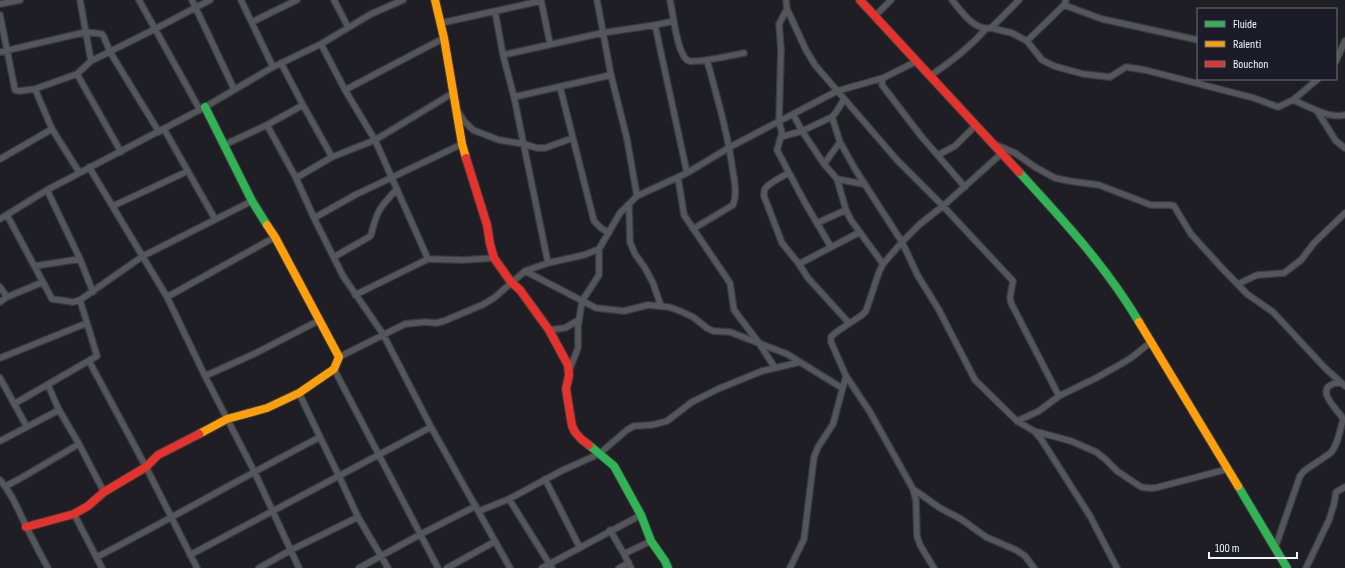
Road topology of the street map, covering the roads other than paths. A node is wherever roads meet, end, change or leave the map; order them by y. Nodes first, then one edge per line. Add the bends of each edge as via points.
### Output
1 (20, 0) edge
2 (80, 0) edge
3 (139, 0) edge
4 (192, 0) edge
5 (210, 0) edge
6 (241, 0) edge
7 (297, 0) edge
8 (334, 0) edge
9 (403, 0) edge
10 (434, 0) edge
11 (541, 0) edge
12 (597, 0) edge
13 (670, 0) edge
14 (786, 0) edge
15 (860, 0) edge
16 (891, 0) edge
17 (952, 0) edge
18 (1019, 0) edge
19 (1065, 2) edge
20 (0, 4) edge
21 (196, 7) junction
22 (787, 9) junction
23 (495, 11) junction
24 (0, 15) edge
25 (874, 16) junction
26 (674, 21) junction
27 (252, 22) junction
28 (441, 23) junction
29 (655, 25) junction
30 (348, 27) junction
31 (155, 29) junction
32 (988, 29) junction
33 (86, 32) junction
34 (602, 33) junction
35 (444, 38) junction
36 (1197, 40) edge
37 (1027, 41) junction
38 (1345, 41) edge
39 (321, 44) junction
40 (550, 44) junction
41 (7, 50) junction
42 (0, 52) edge
43 (110, 52) junction
44 (744, 53) dead end
45 (503, 55) junction
46 (1337, 59) edge
47 (708, 60) junction
48 (91, 61) junction
49 (917, 61) junction
50 (281, 63) junction
51 (273, 67) junction
52 (77, 74) junction
53 (611, 75) junction
54 (930, 76) junction
55 (883, 78) junction
56 (1317, 80) edge
57 (560, 87) junction
58 (35, 89) junction
59 (234, 89) junction
60 (345, 90) junction
61 (837, 91) junction
62 (453, 94) junction
63 (514, 97) junction
64 (844, 99) junction
65 (1293, 100) junction
66 (303, 105) junction
67 (203, 109) junction
68 (456, 110) junction
69 (1316, 110) junction
70 (793, 114) junction
71 (1345, 115) edge
72 (832, 117) junction
73 (779, 122) junction
74 (267, 125) junction
75 (976, 125) junction
76 (52, 129) junction
77 (162, 131) junction
78 (802, 131) junction
79 (781, 137) junction
80 (573, 138) junction
81 (375, 140) junction
82 (840, 142) junction
83 (993, 143) junction
84 (462, 144) junction
85 (524, 144) junction
86 (224, 145) junction
87 (730, 147) junction
88 (1345, 148) edge
89 (121, 152) junction
90 (1002, 153) junction
91 (938, 155) junction
92 (332, 157) junction
93 (0, 159) edge
94 (824, 164) junction
95 (89, 167) junction
96 (188, 171) junction
97 (79, 172) junction
98 (687, 173) junction
99 (789, 173) junction
100 (392, 177) junction
101 (678, 177) junction
102 (296, 178) junction
103 (837, 179) junction
104 (863, 184) junction
105 (965, 187) junction
106 (397, 189) junction
107 (46, 190) junction
108 (637, 196) junction
109 (252, 201) junction
110 (630, 204) junction
111 (113, 206) junction
112 (943, 206) junction
113 (846, 210) junction
114 (1345, 213) edge
115 (7, 215) junction
116 (314, 218) junction
117 (0, 219) edge
118 (215, 220) junction
119 (817, 223) junction
120 (693, 228) junction
121 (860, 232) junction
122 (609, 233) junction
123 (275, 237) junction
124 (902, 242) junction
125 (831, 248) junction
126 (599, 249) junction
127 (143, 256) junction
128 (334, 257) junction
129 (428, 258) junction
130 (494, 258) junction
131 (80, 260) junction
132 (548, 263) junction
133 (799, 264) junction
134 (883, 264) junction
135 (36, 266) junction
136 (525, 271) junction
137 (43, 282) junction
138 (511, 282) junction
139 (1238, 284) junction
140 (0, 287) edge
141 (93, 292) junction
142 (355, 295) junction
143 (7, 297) junction
144 (166, 297) junction
145 (80, 300) junction
146 (582, 301) junction
147 (0, 302) edge
148 (660, 306) junction
149 (320, 320) junction
150 (579, 320) junction
151 (87, 323) junction
152 (849, 323) junction
153 (549, 330) junction
154 (383, 334) junction
155 (1151, 342) junction
156 (759, 343) junction
157 (339, 357) junction
158 (0, 358) edge
159 (89, 361) junction
160 (800, 362) junction
161 (775, 368) junction
162 (334, 369) junction
163 (569, 371) junction
164 (205, 376) junction
165 (846, 376) junction
166 (0, 378) edge
167 (1343, 384) edge
168 (48, 385) junction
169 (842, 388) junction
170 (299, 393) junction
171 (1059, 396) junction
172 (14, 404) junction
173 (59, 410) junction
174 (227, 419) junction
175 (1017, 421) junction
176 (431, 426) junction
177 (27, 427) junction
178 (1034, 431) junction
179 (320, 437) junction
180 (0, 441) edge
181 (79, 444) junction
182 (599, 454) junction
183 (379, 455) junction
184 (146, 467) junction
185 (1228, 469) junction
186 (254, 471) junction
187 (339, 476) junction
188 (545, 479) junction
189 (0, 480) edge
190 (6, 486) junction
191 (1345, 487) edge
192 (913, 489) junction
193 (104, 492) junction
194 (509, 499) junction
195 (478, 509) junction
196 (273, 510) junction
197 (74, 514) junction
198 (641, 515) junction
199 (172, 517) junction
200 (358, 517) junction
201 (26, 527) junction
202 (610, 530) junction
203 (421, 534) junction
204 (651, 541) junction
205 (494, 542) junction
206 (580, 548) junction
207 (1275, 548) junction
208 (291, 550) junction
209 (624, 554) junction
210 (190, 555) junction
211 (382, 556) junction
212 (97, 557) junction
213 (552, 566) edge
214 (630, 566) edge
215 (48, 568) edge
216 (102, 568) edge
217 (197, 568) edge
218 (259, 568) edge
219 (299, 568) edge
220 (359, 568) edge
221 (388, 568) edge
222 (438, 568) edge
223 (447, 568) edge
224 (510, 568) edge
225 (542, 568) edge
226 (619, 568) edge
227 (668, 568) edge
228 (790, 568) edge
229 (934, 568) edge
230 (1034, 568) edge
231 (1118, 568) edge
232 (1287, 568) edge
233 (1306, 568) edge

1 - 20 street
2 - 33 street
3 - 31 street
4 - 21 street
5 - 21 street
6 - 27 street
7 - 27 street
8 - 30 street
9 - 30 street
10 - 28 street
11 - 23 street
11 - 40 street
12 - 34 street
13 - 26 street
14 - 22 street
15 - 25 street
16 - 25 street
17 - 32 street via 969,20 979,27
18 - 32 street
19 - 36 street via 1102,19
19 - 37 street
21 - 31 street
21 - 59 street
22 - 61 street via 815,65
22 - 73 street via 779,24
23 - 28 street
23 - 45 street
24 - 41 street
25 - 49 street
26 - 29 street
26 - 47 street via 682,55 690,62
27 - 51 street
28 - 35 street
29 - 34 street
29 - 98 street
30 - 39 street
31 - 43 street
31 - 67 street
32 - 37 street via 1012,33
32 - 54 street
33 - 41 street
33 - 43 street via 102,34
33 - 48 street
34 - 40 street
34 - 53 street
35 - 60 street
35 - 62 street
37 - 65 street via 1042,60 1083,74 1110,77 1126,67 1198,83 1278,107
38 - 46 street
39 - 50 street
39 - 60 street
40 - 45 street
41 - 42 street
41 - 58 street via 15,90
43 - 48 street
43 - 77 street
44 - 47 street
45 - 63 street
47 - 87 street
48 - 52 street
49 - 54 street
49 - 55 street
50 - 51 street
50 - 66 street
51 - 59 street
52 - 58 street
52 - 89 street
53 - 57 street
53 - 108 street via 627,139
54 - 75 street
55 - 61 street
55 - 91 street via 882,85
56 - 65 street
57 - 63 street
57 - 80 street
58 - 76 street
59 - 67 street
60 - 81 street
61 - 64 street
61 - 70 street
62 - 68 street
62 - 81 street
63 - 85 street
64 - 72 street
64 - 112 street via 897,160
65 - 69 street
66 - 74 street
66 - 92 street
67 - 77 street
67 - 86 street
68 - 84 street
68 - 85 street via 473,130 499,140
69 - 71 street via 1334,116
69 - 88 street via 1336,141
70 - 73 street
70 - 78 street
72 - 78 street
72 - 82 street
73 - 79 street
73 - 87 street
74 - 86 street
74 - 102 street
75 - 83 street
75 - 91 street via 955,146
76 - 93 street
76 - 97 street
77 - 89 street
77 - 96 street
78 - 79 street
78 - 94 street
79 - 99 street via 777,150
80 - 85 street via 544,148
80 - 122 street via 594,221
81 - 92 street
81 - 100 street
82 - 94 street
82 - 104 street
83 - 90 street
83 - 139 street via 1015,152 1055,178 1099,186 1151,205 1174,206 1191,234
84 - 100 street
84 - 130 street via 487,225
85 - 132 street
86 - 109 street
87 - 98 street
87 - 120 street via 736,200 733,205
89 - 95 street
90 - 105 street
90 - 155 street via 1073,231 1125,298
91 - 105 street
92 - 102 street
94 - 103 street
95 - 97 street
95 - 111 street
96 - 111 street
96 - 118 street
97 - 107 street
98 - 101 street
99 - 119 street
99 - 133 street via 765,189 764,196 782,244
100 - 106 street
100 - 116 street
101 - 108 street
101 - 120 street via 684,215
102 - 116 street
103 - 104 street
103 - 113 street
104 - 124 street
105 - 112 street
106 - 128 street via 377,212 371,235
106 - 129 street
107 - 115 street
107 - 131 street
108 - 110 street
109 - 118 street
109 - 123 street
110 - 122 street via 620,213
110 - 148 street via 630,242 653,283
111 - 127 street
112 - 124 street
112 - 171 street via 1013,281 1011,303
113 - 119 street
113 - 121 street
114 - 139 street via 1314,243 1301,260 1284,273 1258,276
115 - 117 street
115 - 135 street
116 - 128 street
118 - 127 street
119 - 125 street
120 - 156 street via 730,284 734,310
121 - 125 street
121 - 134 street
122 - 126 street
123 - 144 street
123 - 149 street
124 - 134 street
124 - 175 street via 975,380
125 - 133 street
126 - 132 street
126 - 146 street via 599,275
127 - 141 street
127 - 144 street
128 - 142 street
129 - 130 street
129 - 142 street
130 - 138 street
131 - 135 street
131 - 141 street
132 - 136 street
133 - 152 street via 808,278
134 - 152 street via 866,311
135 - 137 street
136 - 138 street
136 - 146 street
137 - 143 street
137 - 145 street via 52,299 73,302
138 - 153 street via 520,290
138 - 154 street via 482,305 444,321 405,324
139 - 167 street via 1247,294 1273,312
140 - 143 street
141 - 145 street
142 - 154 street
143 - 147 street
144 - 164 street
145 - 151 street
146 - 148 street via 607,310 624,311 648,305
146 - 150 street
148 - 156 street via 693,317 713,331 730,332
149 - 157 street
149 - 164 street
150 - 153 street via 565,328
150 - 163 street via 578,348
151 - 158 street
151 - 159 street via 97,356
152 - 165 street via 835,333 831,342
153 - 163 street
154 - 157 street
154 - 176 street
155 - 171 street via 1121,364
155 - 185 street
156 - 160 street
156 - 161 street
157 - 162 street
159 - 168 street
159 - 184 street
160 - 161 street
160 - 169 street
161 - 182 street via 702,396 667,421 634,426
162 - 170 street
162 - 183 street
163 - 182 street via 567,396 572,426 581,439
164 - 174 street
165 - 169 street
165 - 192 street via 870,412
166 - 172 street
167 - 207 street via 1331,384 1326,390 1328,400 1343,420 1335,447 1300,476
168 - 172 street
168 - 173 street
169 - 228 street via 833,424 814,457 805,535
170 - 174 street via 267,408
170 - 179 street
171 - 175 street via 1039,411
172 - 177 street
173 - 177 street
173 - 181 street
174 - 184 street via 158,455
174 - 186 street
175 - 178 street
176 - 183 street
176 - 195 street
177 - 180 street
178 - 185 street via 1071,441 1096,452 1117,471 1144,488 1155,488
178 - 231 street via 1090,516
179 - 186 street
179 - 187 street
181 - 190 street
181 - 193 street
182 - 188 street
182 - 198 street via 614,466
183 - 187 street
183 - 203 street
184 - 193 street
184 - 199 street
185 - 207 street
186 - 196 street
186 - 199 street
187 - 196 street
187 - 200 street
188 - 194 street
188 - 206 street
189 - 190 street
190 - 201 street
191 - 233 street via 1336,492 1329,520
192 - 229 street via 917,536 920,546
192 - 230 street via 986,537 1016,550 1025,556
193 - 197 street
194 - 195 street
194 - 213 street
195 - 203 street
195 - 205 street
196 - 208 street
196 - 210 street
197 - 201 street
197 - 212 street
198 - 202 street
198 - 204 street
199 - 210 street
199 - 212 street
200 - 208 street
200 - 211 street
201 - 215 street
202 - 206 street
202 - 209 street
203 - 211 street
203 - 222 street
204 - 209 street
204 - 227 street
205 - 223 street
205 - 224 street
206 - 213 street
207 - 232 street
208 - 218 street
208 - 219 street
209 - 214 street
210 - 217 street
211 - 220 street
211 - 221 street
212 - 216 street
213 - 225 street
214 - 226 street

